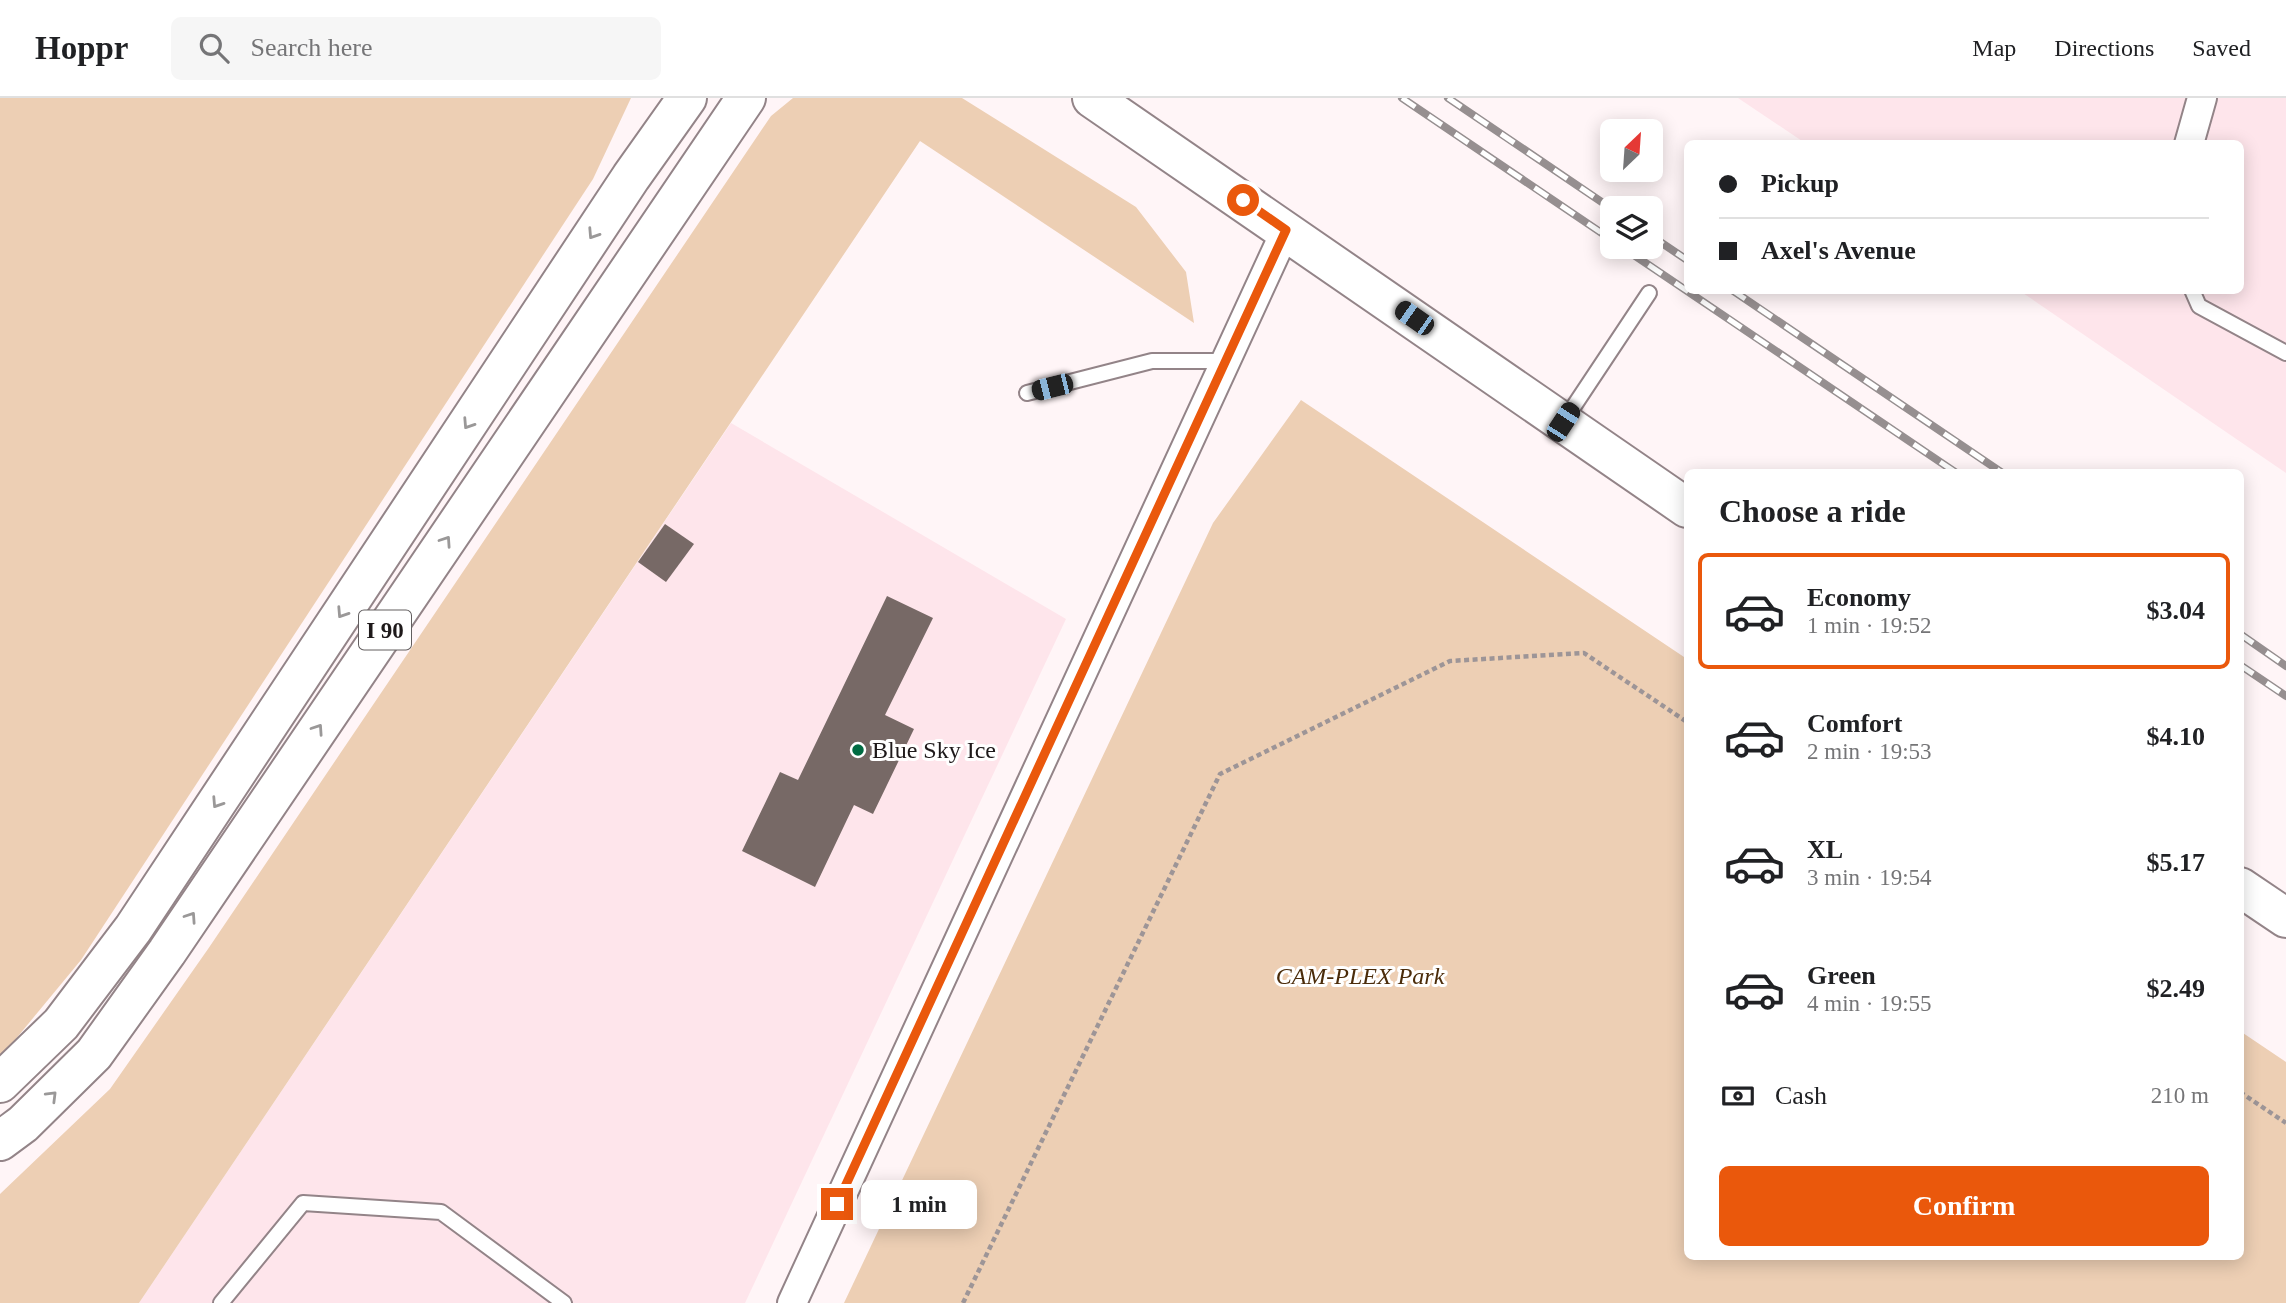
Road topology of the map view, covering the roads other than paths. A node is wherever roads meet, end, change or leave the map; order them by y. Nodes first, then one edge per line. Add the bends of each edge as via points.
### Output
1 (654, 98) edge
2 (687, 98) edge
3 (746, 98) edge
4 (1092, 98) edge
5 (2202, 98) edge
6 (2190, 140) edge
7 (631, 177) junction
8 (1286, 230) junction
9 (1649, 293) dead end
10 (2194, 294) edge
11 (2286, 353) edge
12 (1224, 361) junction
13 (1027, 393) dead end
14 (1563, 422) junction
15 (1684, 506) edge
16 (2244, 890) edge
17 (2286, 918) edge
18 (0, 1083) edge
19 (0, 1141) edge
20 (220, 1303) edge
21 (564, 1303) edge
22 (792, 1303) edge

1 - 7 main road
2 - 7 main road
19 -> 3 main road, I 90 via 94,1054 111,1031
4 - 8 main road
5 - 6 street
7 -> 18 main road, I 90 via 134,929 61,1024
8 - 12 street
8 - 14 main road
9 - 14 lane
10 - 11 lane via 2199,306
12 - 13 lane via 1153,361
12 - 22 street
14 - 15 main road
16 - 17 main road
20 - 21 lane via 303,1203 441,1212

